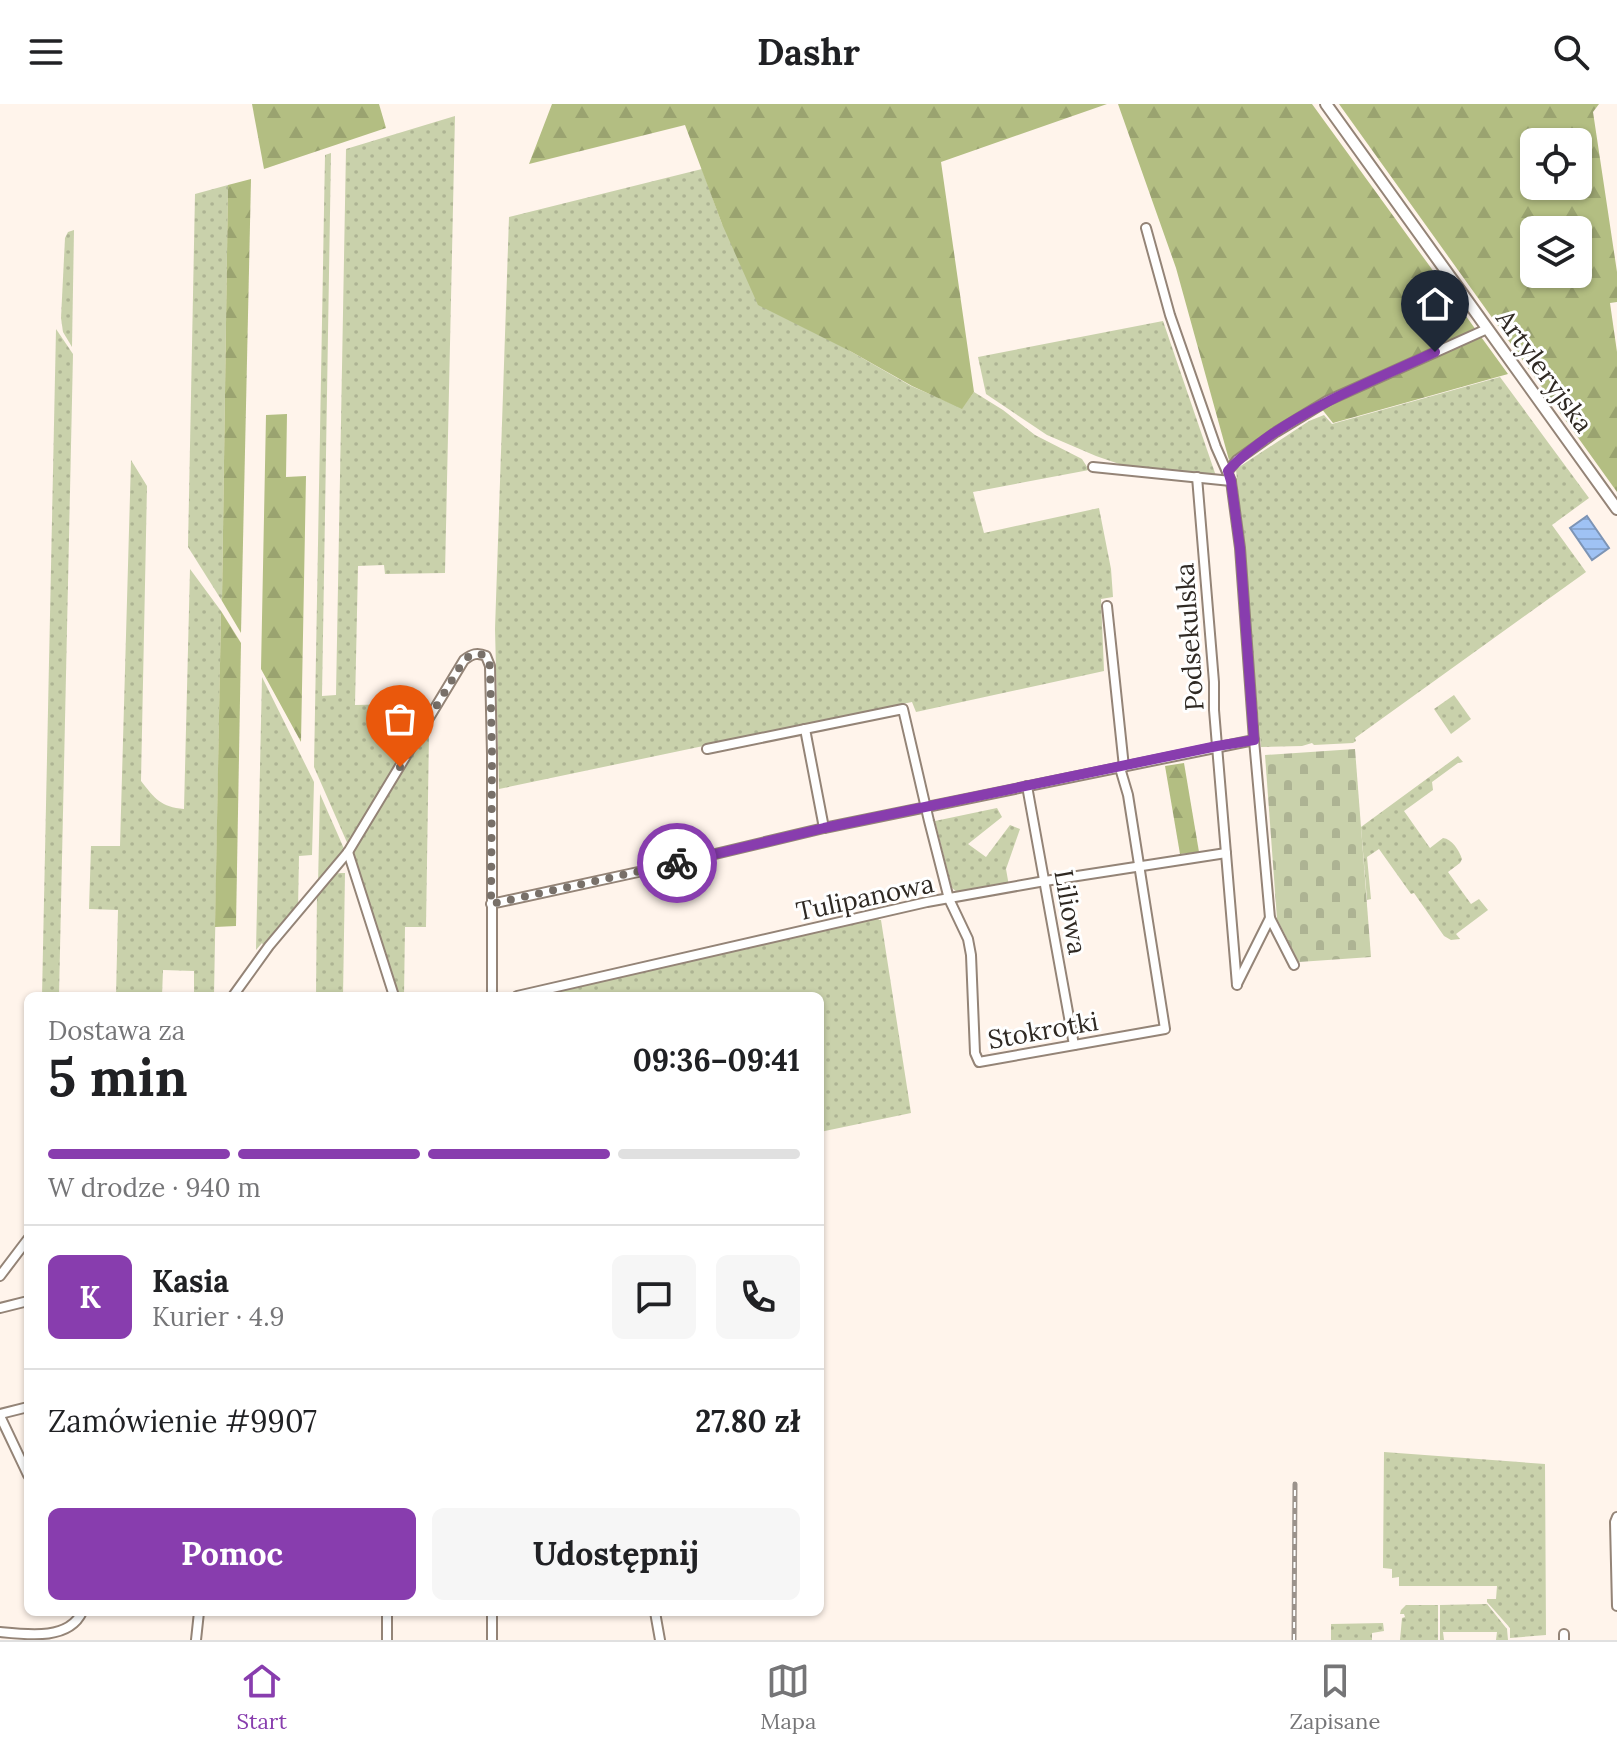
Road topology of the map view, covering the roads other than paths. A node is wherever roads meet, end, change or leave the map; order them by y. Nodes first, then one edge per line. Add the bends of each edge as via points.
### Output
1 (1326, 104) edge
2 (1146, 228) dead end
3 (1487, 329) junction
4 (1093, 467) dead end
5 (1228, 471) junction
6 (1197, 477) junction
7 (1231, 481) junction
8 (1617, 509) edge
9 (1107, 606) dead end
10 (805, 729) junction
11 (1254, 740) junction
12 (1217, 746) junction
13 (707, 749) dead end
14 (1122, 767) junction
15 (1027, 786) junction
16 (926, 807) junction
17 (824, 828) junction
18 (348, 852) junction
19 (1226, 853) junction
20 (1139, 867) junction
21 (1045, 881) junction
22 (949, 899) junction
23 (491, 904) junction
24 (1270, 918) junction
25 (1294, 965) dead end
26 (236, 992) edge
27 (393, 992) edge
28 (492, 992) edge
29 (534, 992) edge
30 (1074, 1045) junction
31 (24, 1244) edge
32 (0, 1276) edge
33 (24, 1302) edge
34 (0, 1308) edge
35 (24, 1408) edge
36 (0, 1415) edge
37 (24, 1466) edge
38 (1617, 1517) edge
39 (1617, 1606) edge
40 (81, 1616) edge
41 (199, 1616) edge
42 (387, 1616) edge
43 (492, 1616) edge
44 (656, 1616) edge
45 (0, 1632) edge
46 (196, 1640) edge
47 (387, 1640) edge
48 (492, 1640) edge
49 (660, 1640) edge

1 - 3 street, Artyleryjska
2 - 5 street via 1170,315
3 - 5 street via 1327,401 1276,432
3 - 8 street, Artyleryjska
4 - 6 street
5 - 7 street
6 - 7 street
6 - 12 street, Podsekulska
7 - 11 street
9 - 14 street
10 - 13 street
10 - 16 street, Stokrotki via 903,709
10 - 17 street
11 - 12 street
11 - 24 street
12 - 14 street
12 - 19 street, Podsekulska
14 - 15 street
14 - 20 street
15 - 16 street
15 - 21 street, Liliowa
16 - 17 street
16 - 22 street, Stokrotki
17 - 23 street
18 - 23 street via 464,660 472,654 486,656 492,754
18 - 26 street
18 - 27 street
19 - 20 street, Tulipanowa
19 - 24 street, Podsekulska via 1237,985
20 - 21 street, Tulipanowa
20 - 30 street, Stokrotki via 1165,1029
21 - 22 street, Tulipanowa
21 - 30 street, Liliowa
22 - 29 street, Tulipanowa
22 - 30 street, Stokrotki via 971,955 979,1062
23 - 28 street
24 - 25 street
31 - 32 street
33 - 34 street
35 - 36 street
36 - 37 street
38 - 39 street
40 - 45 street via 64,1633
41 - 46 street
42 - 47 street
43 - 48 street
44 - 49 street

